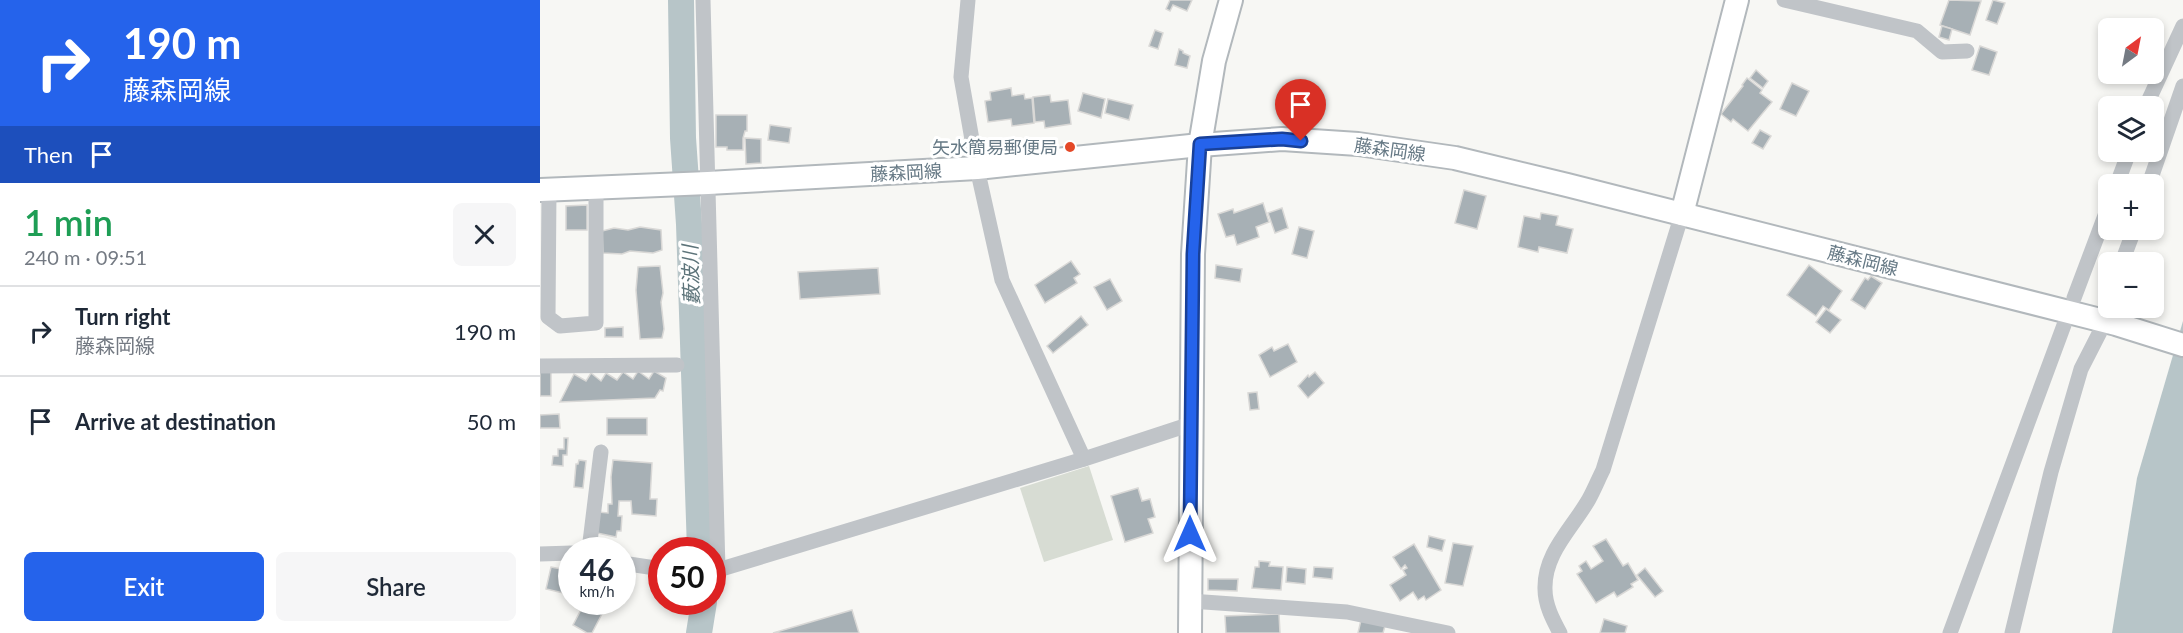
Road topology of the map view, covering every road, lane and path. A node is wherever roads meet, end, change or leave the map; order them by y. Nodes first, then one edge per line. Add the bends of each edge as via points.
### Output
1 (703, 0) edge
2 (968, 0) edge
3 (1231, 0) edge
4 (1737, 0) edge
5 (1784, 0) edge
6 (2183, 26) edge
7 (1967, 51) dead end
8 (2183, 86) edge
9 (2151, 96) edge
10 (1200, 144) junction
11 (977, 168) junction
12 (2152, 174) edge
13 (708, 183) junction
14 (596, 188) junction
15 (545, 190) edge
16 (1682, 214) junction
17 (2098, 234) edge
18 (2074, 298) dead end
19 (2098, 314) edge
20 (2109, 318) edge
21 (2113, 318) edge
22 (2064, 325) dead end
23 (2183, 345) edge
24 (677, 365) dead end
25 (540, 366) edge
26 (1191, 424) junction
27 (601, 452) dead end
28 (1084, 459) junction
29 (591, 537) edge
30 (715, 537) edge
31 (558, 553) edge
32 (540, 554) edge
33 (726, 567) edge
34 (1190, 601) junction
35 (1190, 633) edge
36 (1448, 633) edge
37 (1560, 633) edge
38 (1950, 633) edge
39 (2012, 633) edge

1 - 13 street
2 - 11 street via 961,77
3 - 10 main road via 1214,61
4 - 16 main road
5 - 7 street via 1917,31 1942,52
6 - 9 street
8 - 12 street
10 - 11 main road, 藤森岡線
10 - 16 main road, 藤森岡線 via 1282,139 1455,158
10 - 26 main road via 1193,254
11 - 13 main road, 藤森岡線
11 - 28 street via 1002,280
13 - 14 main road, 藤森岡線
13 - 30 street
14 - 15 main road, 藤森岡線
14 - 15 street via 596,323 560,326 548,317
16 - 19 main road, 藤森岡線
16 - 37 street via 1603,470 1547,569 1544,591
17 - 18 street
20 - 39 street via 2082,369 2051,471
21 - 23 main road, 藤森岡線
22 - 38 street
24 - 25 street
26 - 28 street
26 - 34 main road
27 - 29 street
28 - 33 street
31 - 32 street
34 - 35 main road
34 - 36 street via 1347,612

